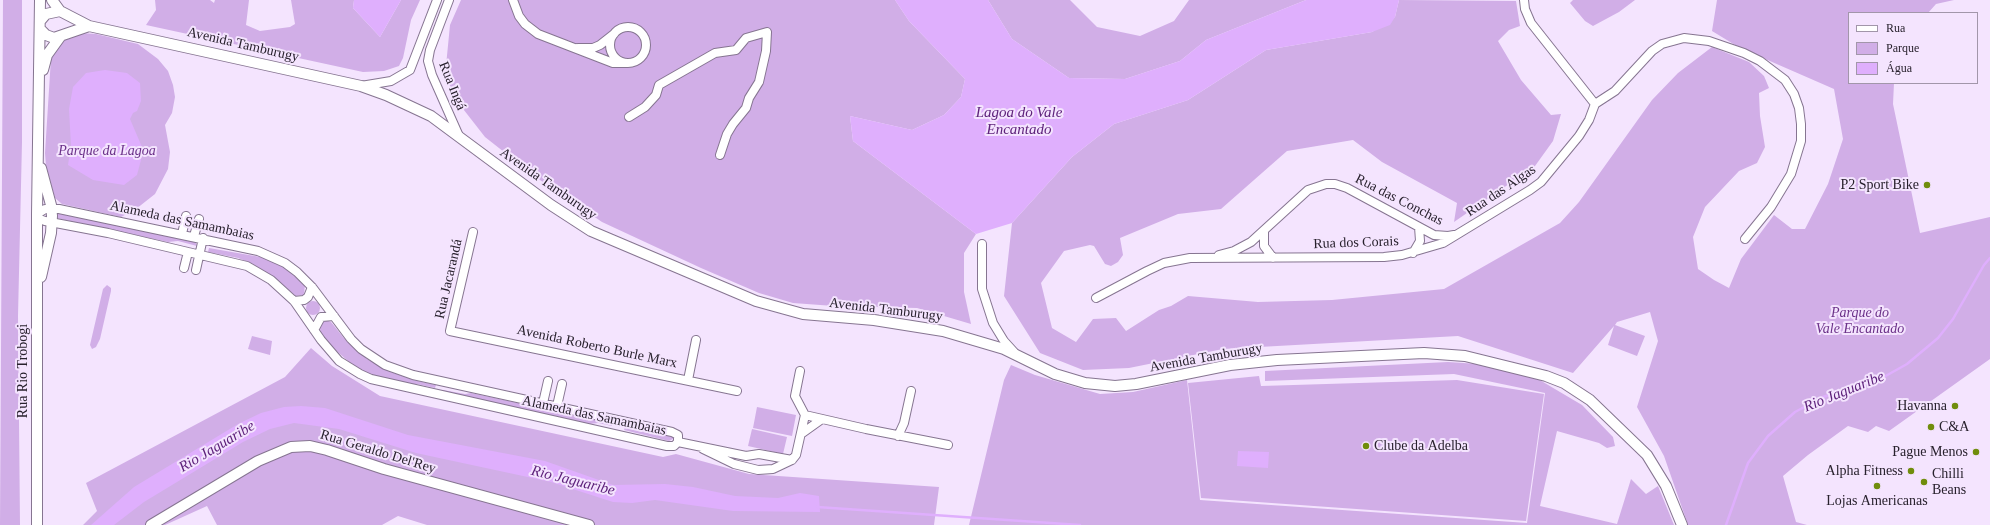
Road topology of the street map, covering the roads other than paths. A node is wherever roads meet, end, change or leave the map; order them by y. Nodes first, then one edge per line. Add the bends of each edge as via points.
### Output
1 (40, 0) edge
2 (52, 0) edge
3 (437, 0) edge
4 (449, 0) edge
5 (514, 0) edge
6 (1524, 0) edge
7 (60, 11) junction
8 (40, 25) junction
9 (90, 26) junction
10 (617, 31) junction
11 (60, 37) junction
12 (577, 48) junction
13 (627, 63) junction
14 (362, 86) junction
15 (39, 87) junction
16 (1595, 104) junction
17 (629, 117) dead end
18 (459, 136) junction
19 (38, 154) junction
20 (720, 155) dead end
21 (52, 209) junction
22 (37, 216) junction
23 (186, 216) dead end
24 (199, 219) dead end
25 (52, 222) junction
26 (1419, 227) junction
27 (1264, 231) junction
28 (473, 232) dead end
29 (182, 234) junction
30 (1460, 234) junction
31 (194, 236) junction
32 (203, 238) junction
33 (1745, 239) dead end
34 (982, 244) dead end
35 (188, 252) junction
36 (1413, 253) junction
37 (199, 254) junction
38 (1206, 257) junction
39 (1274, 258) junction
40 (184, 268) dead end
41 (196, 270) dead end
42 (312, 287) junction
43 (1096, 298) dead end
44 (37, 299) junction
45 (294, 301) junction
46 (334, 316) junction
47 (314, 330) junction
48 (450, 331) joint
49 (696, 340) dead end
50 (1016, 355) junction
51 (800, 371) dead end
52 (688, 380) junction
53 (440, 381) junction
54 (548, 381) dead end
55 (562, 384) dead end
56 (737, 391) dead end
57 (911, 391) dead end
58 (437, 395) junction
59 (543, 403) junction
60 (557, 406) junction
61 (805, 415) junction
62 (822, 419) junction
63 (620, 420) junction
64 (616, 434) junction
65 (801, 434) junction
66 (898, 436) junction
67 (678, 442) junction
68 (948, 445) dead end
69 (703, 448) junction
70 (750, 456) junction
71 (792, 460) junction
72 (748, 468) junction
73 (37, 525) edge
74 (151, 525) edge
75 (589, 525) edge
76 (1682, 525) edge

1 - 8 main road
2 - 7 main road
3 - 14 street, Rua Ingá via 410,70 391,81
4 - 18 street, Rua Ingá via 428,61
5 - 12 street via 519,16 531,30
6 - 16 street via 1531,23
7 - 8 main road via 46,14
7 - 9 main road, Avenida Tamburugy
8 - 11 main road via 50,37
8 - 15 main road, Rua Rio Trobogi
9 - 11 main road, Avenida Tamburugy
9 - 14 main road, Avenida Tamburugy
10 - 12 street via 600,46
10 - 13 street via 610,44 611,51 620,62
10 - 13 street via 622,28 635,28 644,37 646,49 643,55 639,60
11 - 15 main road via 48,55
12 - 13 street via 613,63
14 - 18 main road, Avenida Tamburugy via 417,109
15 - 19 main road, Rua Rio Trobogi
16 - 30 street, Rua das Algas via 1580,136 1541,182
16 - 33 street via 1615,91 1652,51 1662,44 1684,38 1709,41 1744,53 1760,61 1785,80 1794,94 1800,116 1801,141 1797,159 1782,191
17 - 20 street via 645,107 656,95 659,85 715,53 736,50 746,38 767,32 766,51 759,82 746,108 727,134
18 - 50 main road, Avenida Tamburugy via 551,205 591,231 756,301 803,314 881,321 943,331 968,337
19 - 21 main road
19 - 22 main road, Rua Rio Trobogi
21 - 22 street, Alameda das Samambaias via 45,209
21 - 25 main road
21 - 29 street, Alameda das Samambaias
22 - 25 street, Alameda das Samambaias via 42,221
22 - 44 main road, Rua Rio Trobogi
23 - 29 street
24 - 31 street
25 - 35 street, Alameda das Samambaias
25 - 44 main road
26 - 27 street, Rua das Conchas via 1347,188 1326,184 1308,190
26 - 30 street, Rua das Conchas via 1434,235
26 - 36 street via 1420,240
27 - 38 street, Rua das Conchas via 1242,248
27 - 39 street via 1264,246
28 - 48 street, Rua Jacarandá
29 - 31 street, Alameda das Samambaias
30 - 36 street, Rua dos Corais via 1442,244
31 - 32 street, Alameda das Samambaias
32 - 37 street
32 - 42 street, Alameda das Samambaias via 271,256 297,272
34 - 50 street via 982,282 993,323
35 - 37 street, Alameda das Samambaias
35 - 40 street, Alameda das Samambaias
36 - 39 street, Rua dos Corais via 1384,258
37 - 41 street
37 - 45 street, Alameda das Samambaias via 247,266 271,280
38 - 39 street, Rua dos Corais
38 - 43 street, Rua dos Corais via 1190,258 1147,270
42 - 45 street via 308,297
42 - 46 street, Alameda das Samambaias
44 - 73 main road, Rua Rio Trobogi
45 - 47 street, Alameda das Samambaias
46 - 47 street via 320,317
46 - 53 street, Alameda das Samambaias via 351,339 372,358 399,370
47 - 58 street, Alameda das Samambaias via 339,361 360,374 386,384
48 - 52 street, Avenida Roberto Burle Marx
49 - 52 street
50 - 76 main road, Avenida Tamburugy via 1070,379 1100,386 1136,384 1230,365 1277,360 1424,354 1465,356 1528,371 1564,383 1576,390 1635,442 1656,469
51 - 61 street via 795,396
52 - 56 street, Avenida Roberto Burle Marx
53 - 58 street
53 - 59 street, Alameda das Samambaias
54 - 59 street
55 - 60 street
57 - 66 street via 904,424
58 - 64 street, Alameda das Samambaias
59 - 60 street, Alameda das Samambaias
60 - 63 street, Alameda das Samambaias
61 - 62 street
61 - 65 street
62 - 65 street
62 - 66 street
63 - 64 street
63 - 67 street, Alameda das Samambaias via 676,433
64 - 67 street, Alameda das Samambaias via 670,446
65 - 71 street via 796,455
66 - 68 street
67 - 69 street
69 - 70 street
69 - 72 street via 725,460
70 - 71 street via 758,454
70 - 72 street
71 - 72 street via 769,470
74 - 75 main road, Rua Geraldo Del'Rey via 258,461 291,447 310,446 384,470

